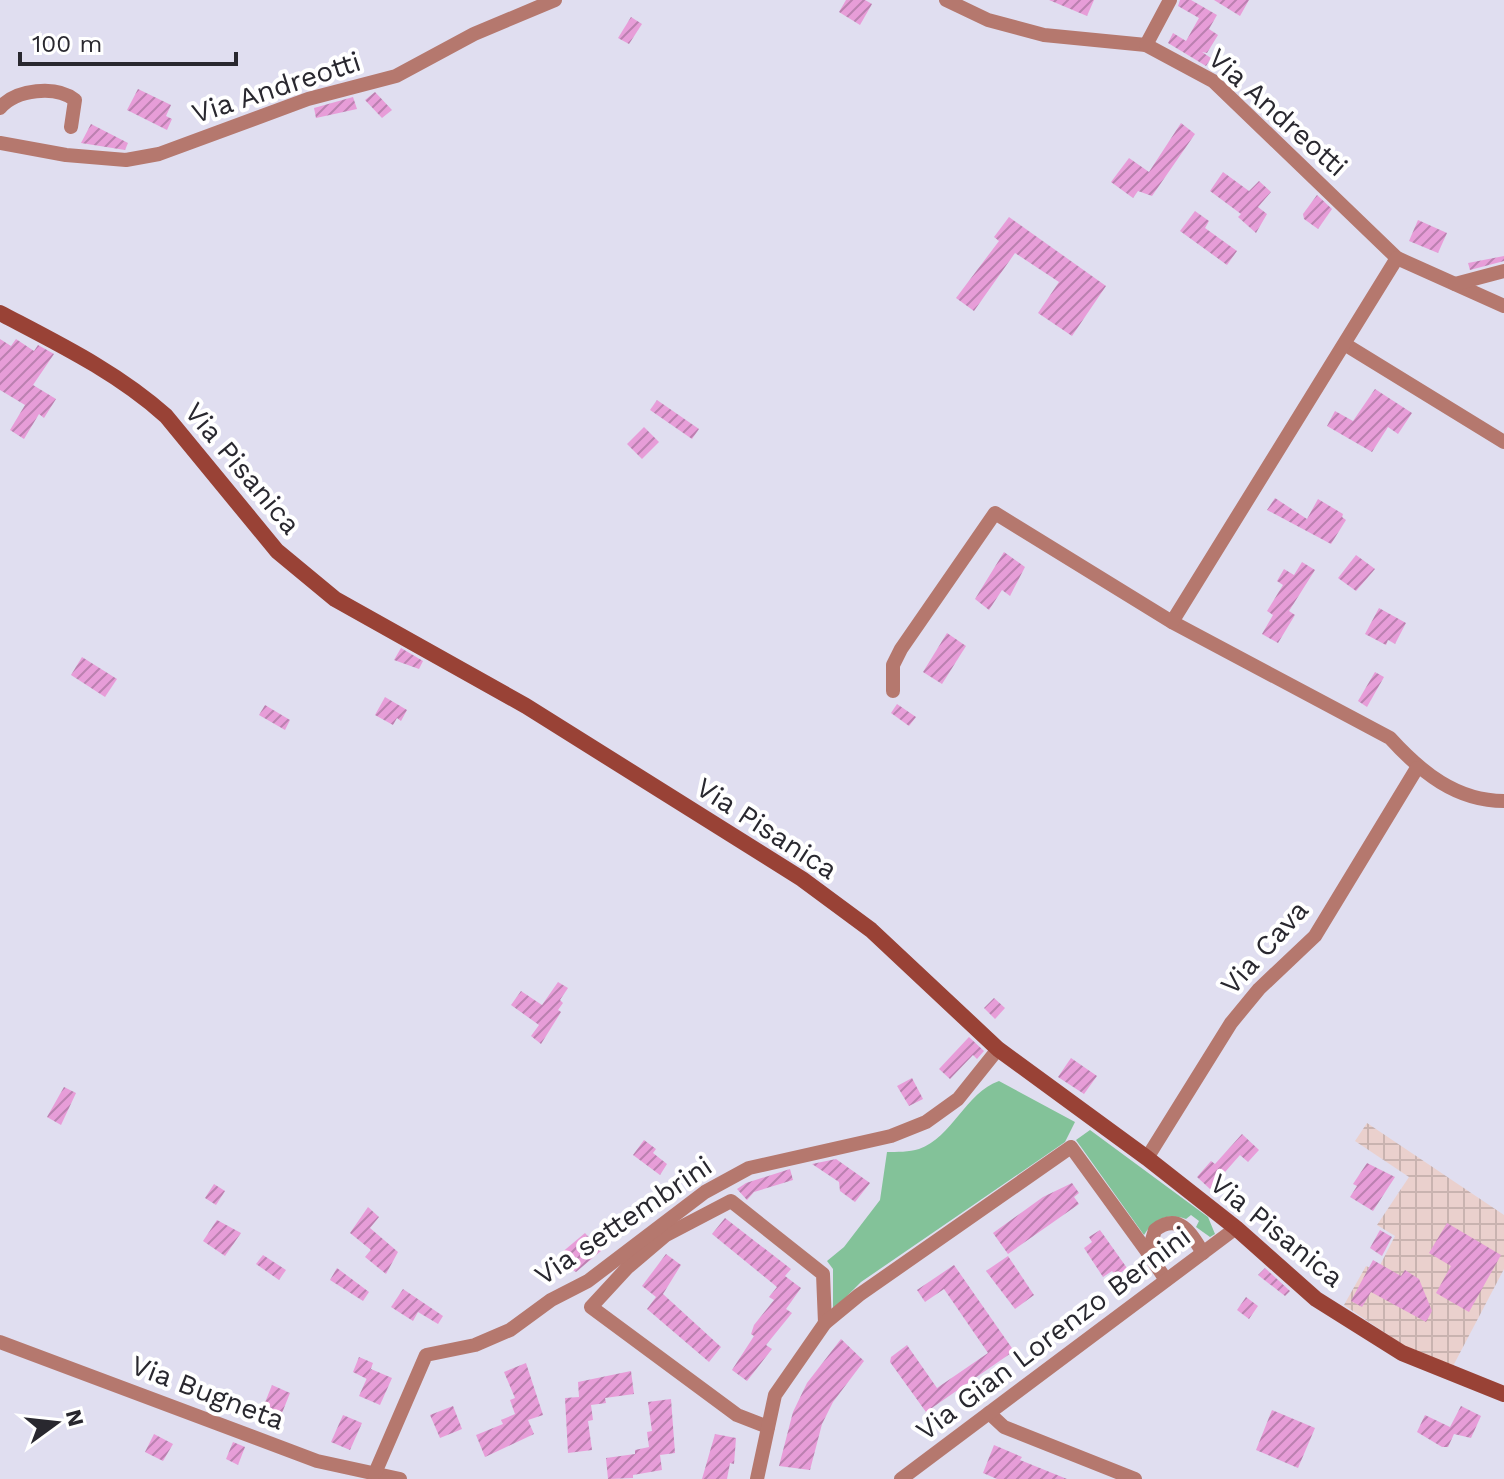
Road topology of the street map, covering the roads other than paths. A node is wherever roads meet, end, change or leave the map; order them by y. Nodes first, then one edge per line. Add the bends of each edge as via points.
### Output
1 (555, 0) edge
2 (946, 0) edge
3 (1170, 0) edge
4 (1146, 45) junction
5 (0, 108) edge
6 (71, 127) dead end
7 (0, 143) edge
8 (1397, 258) junction
9 (1504, 271) edge
10 (1455, 284) junction
11 (1504, 306) edge
12 (0, 313) edge
13 (1346, 345) junction
14 (1504, 442) edge
15 (1172, 622) junction
16 (893, 691) dead end
17 (1417, 768) junction
18 (1504, 801) edge
19 (998, 1049) junction
20 (1147, 1158) junction
21 (1236, 1228) junction
22 (1148, 1253) junction
23 (1203, 1253) junction
24 (1166, 1280) junction
25 (825, 1323) junction
26 (0, 1342) edge
27 (1504, 1394) edge
28 (989, 1413) junction
29 (768, 1427) junction
30 (375, 1473) junction
31 (400, 1479) edge
32 (757, 1479) edge
33 (901, 1479) edge
34 (1135, 1479) edge

1 - 7 street, Via Andreotti via 474,34 396,76 308,99 159,154 126,160
2 - 4 street, Via Andreotti via 988,20 1044,35
3 - 4 street
4 - 8 street, Via Andreotti via 1213,81
5 - 6 street via 24,94 67,94 75,100
8 - 10 street, Via Andreotti
8 - 13 street
9 - 10 street
10 - 11 street, Via Andreotti
12 - 19 street, Via Pisanica via 147,398 277,551 335,599 526,706 802,879 871,930
13 - 14 street
13 - 15 street
15 - 16 street via 995,513 901,649 893,665
15 - 17 street via 1390,738
17 - 18 street via 1481,801
17 - 20 street, Via Cava via 1315,936 1231,1023
19 - 20 street, Via Pisanica
19 - 30 street, Via settembrini via 958,1099 926,1122 891,1136 749,1168 662,1221 588,1281 510,1330 475,1345 426,1355
20 - 21 street, Via Pisanica
21 - 23 street, Via Gian Lorenzo Bernini
21 - 27 street, Via Pisanica via 1316,1299 1402,1353
22 - 23 street via 1151,1235 1170,1221 1186,1227
22 - 24 street
22 - 25 street via 1071,1147
23 - 24 street, Via Gian Lorenzo Bernini
24 - 28 street, Via Gian Lorenzo Bernini
25 - 29 street via 775,1395
25 - 29 street via 823,1274 731,1201 666,1235 591,1307 737,1415
26 - 30 street, Via Bugneta via 317,1461
28 - 33 street, Via Gian Lorenzo Bernini
28 - 34 street via 1004,1427
29 - 32 street
30 - 31 street, Via Bugneta

